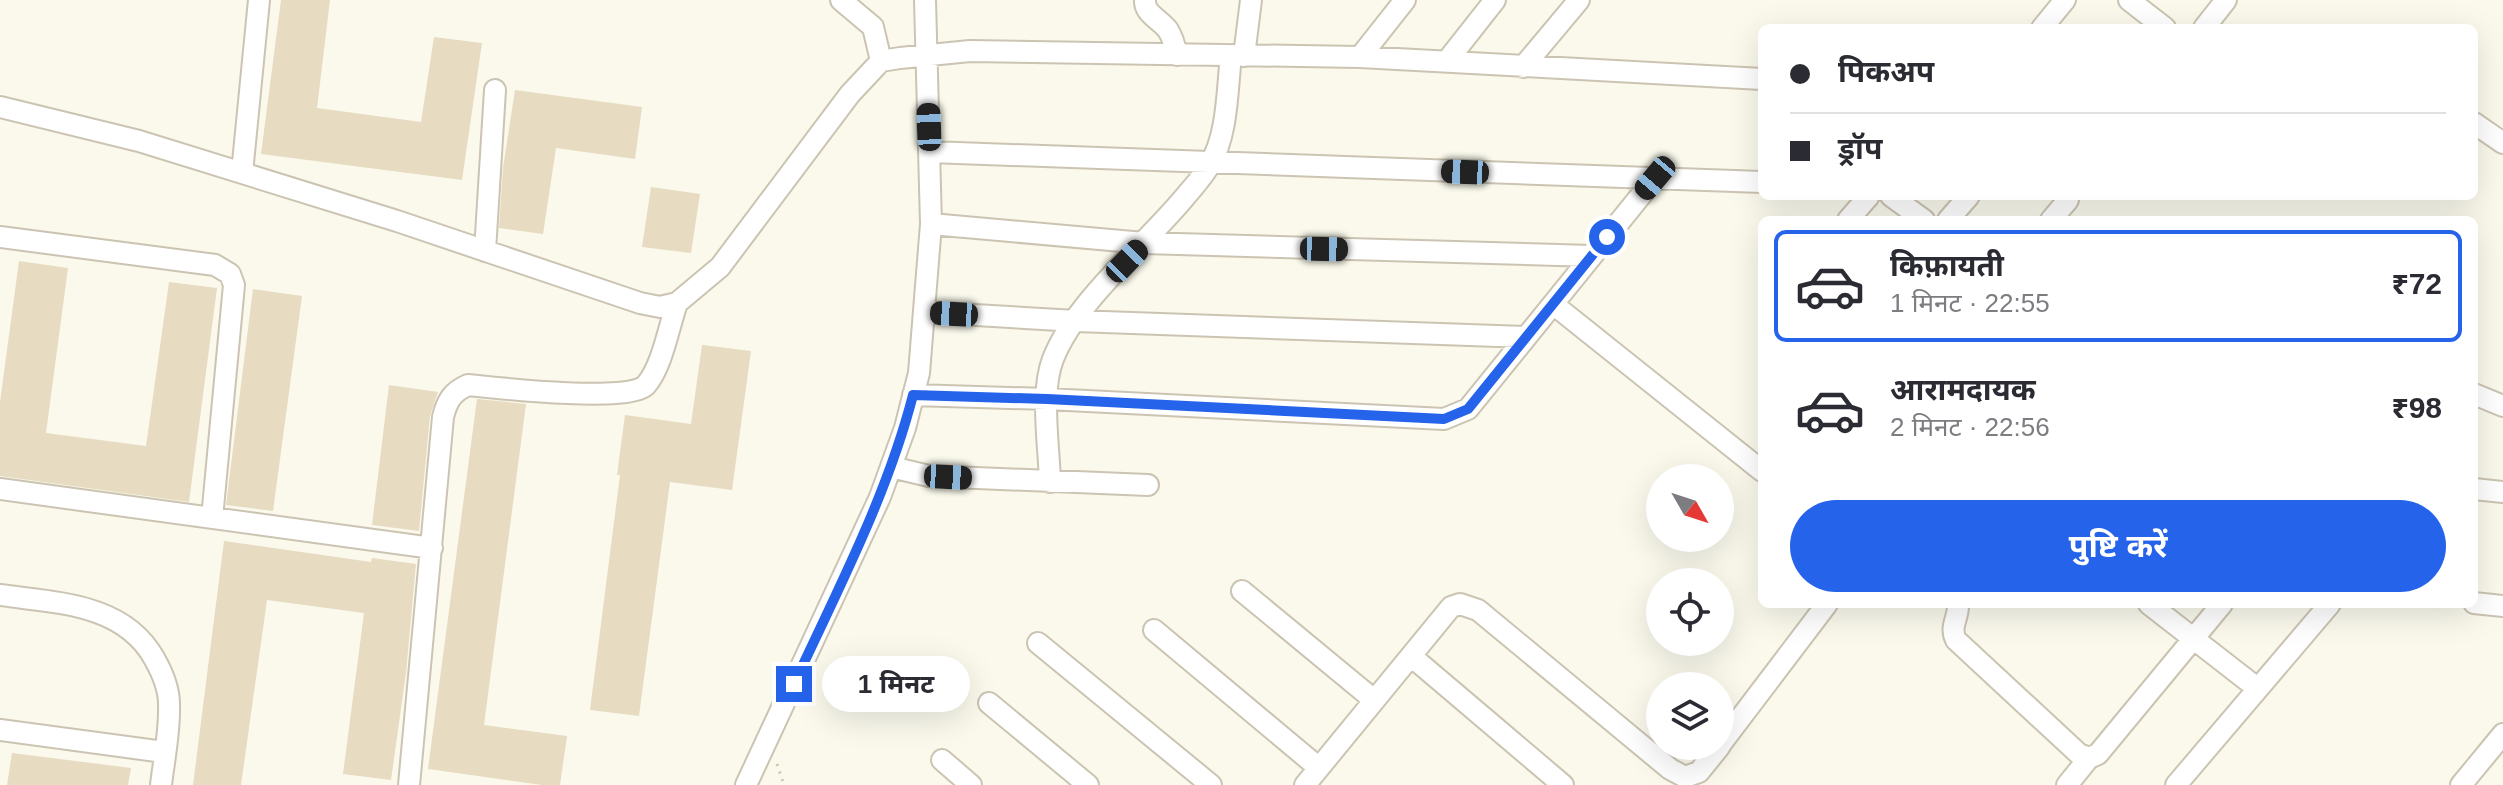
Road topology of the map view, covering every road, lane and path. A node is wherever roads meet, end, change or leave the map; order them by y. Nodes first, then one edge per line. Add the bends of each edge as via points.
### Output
1 (259, 0) edge
2 (841, 0) edge
3 (925, 0) edge
4 (1145, 0) edge
5 (1251, 0) edge
6 (1405, 0) edge
7 (1495, 0) edge
8 (1579, 0) edge
9 (2065, 0) edge
10 (2129, 0) edge
11 (2226, 0) edge
12 (2045, 24) edge
13 (2160, 24) edge
14 (2207, 24) edge
15 (927, 55) junction
16 (1177, 55) junction
17 (1238, 56) junction
18 (1360, 57) junction
19 (881, 61) junction
20 (1447, 61) junction
21 (1523, 67) junction
22 (1758, 79) edge
23 (495, 90) dead end
24 (0, 107) edge
25 (2478, 126) edge
26 (2503, 143) edge
27 (930, 152) junction
28 (1211, 163) junction
29 (242, 173) junction
30 (1655, 178) junction
31 (1758, 182) edge
32 (1866, 200) edge
33 (1896, 200) edge
34 (1966, 200) edge
35 (2068, 200) dead end
36 (1852, 216) edge
37 (1918, 216) edge
38 (1952, 216) edge
39 (2054, 216) edge
40 (931, 224) junction
41 (0, 237) edge
42 (1144, 243) junction
43 (485, 251) junction
44 (1592, 256) junction
45 (677, 303) junction
46 (1553, 304) junction
47 (924, 312) junction
48 (1076, 321) junction
49 (1526, 337) junction
50 (913, 395) junction
51 (2478, 396) edge
52 (1047, 399) junction
53 (2503, 406) edge
54 (891, 467) junction
55 (1758, 468) edge
56 (1050, 482) junction
57 (1148, 485) dead end
58 (0, 489) edge
59 (2478, 489) edge
60 (2503, 492) edge
61 (212, 518) junction
62 (432, 548) junction
63 (1242, 591) dead end
64 (0, 595) edge
65 (2478, 603) edge
66 (2503, 606) edge
67 (1824, 608) edge
68 (1959, 608) edge
69 (2154, 608) edge
70 (2219, 608) edge
71 (2327, 608) edge
72 (1154, 630) dead end
73 (2193, 638) junction
74 (1038, 643) dead end
75 (1411, 656) junction
76 (2257, 688) junction
77 (1374, 700) junction
78 (989, 703) dead end
79 (1734, 727) edge
80 (0, 730) edge
81 (2503, 734) edge
82 (164, 752) junction
83 (2089, 758) junction
84 (942, 760) dead end
85 (1709, 760) edge
86 (1319, 768) junction
87 (1682, 781) edge
88 (161, 785) edge
89 (409, 785) edge
90 (746, 785) edge
91 (971, 785) edge
92 (1088, 785) edge
93 (1211, 785) edge
94 (1305, 785) edge
95 (1563, 785) edge
96 (2067, 785) edge
97 (2176, 785) edge
98 (2461, 785) edge

1 - 29 street
2 - 19 street via 873,27
3 - 15 street
4 - 16 street via 1147,11 1173,38
5 - 17 street
6 - 18 street
7 - 20 street
8 - 21 street
9 - 12 street
10 - 13 street
11 - 14 street
15 - 16 street
15 - 19 street
15 - 27 street
16 - 17 street
17 - 18 street
17 - 28 street
18 - 20 street
19 - 45 street via 824,126 720,267
20 - 21 street
21 - 22 street
23 - 43 street
24 - 29 street
25 - 26 street
27 - 28 street
27 - 40 street
28 - 30 street
28 - 42 street
29 - 43 street
30 - 31 street
30 - 44 street
32 - 36 street
33 - 37 street
34 - 38 street
35 - 39 street
40 - 42 street
40 - 47 street
41 - 61 street via 215,265 230,274 234,285
42 - 44 street
42 - 48 street
43 - 45 street via 640,303
44 - 46 street
45 - 62 street via 653,376 631,393 468,385 457,390 443,417
46 - 49 street
46 - 55 street
47 - 48 street
47 - 50 street
48 - 49 street
48 - 52 street via 1052,361
49 - 52 street via 1468,409 1444,419
50 - 52 street
50 - 54 street
51 - 53 street
52 - 56 street
54 - 56 street via 929,476
54 - 90 street
56 - 57 street
58 - 61 street
59 - 60 street
61 - 62 street
62 - 89 street
63 - 77 street
64 - 82 street via 100,612 129,626 163,672 170,703
65 - 66 street
67 - 79 street
68 - 83 street via 1953,625 1956,640
69 - 73 street
70 - 73 street
71 - 76 street
72 - 86 street
73 - 76 street
73 - 83 street via 2098,754
74 - 93 street
75 - 77 street
75 - 87 street via 1451,607 1468,605
75 - 95 street
76 - 97 street
77 - 86 street
78 - 92 street
80 - 82 street
81 - 98 street
82 - 88 street
83 - 96 street
84 - 91 street
85 - 87 street
86 - 94 street

